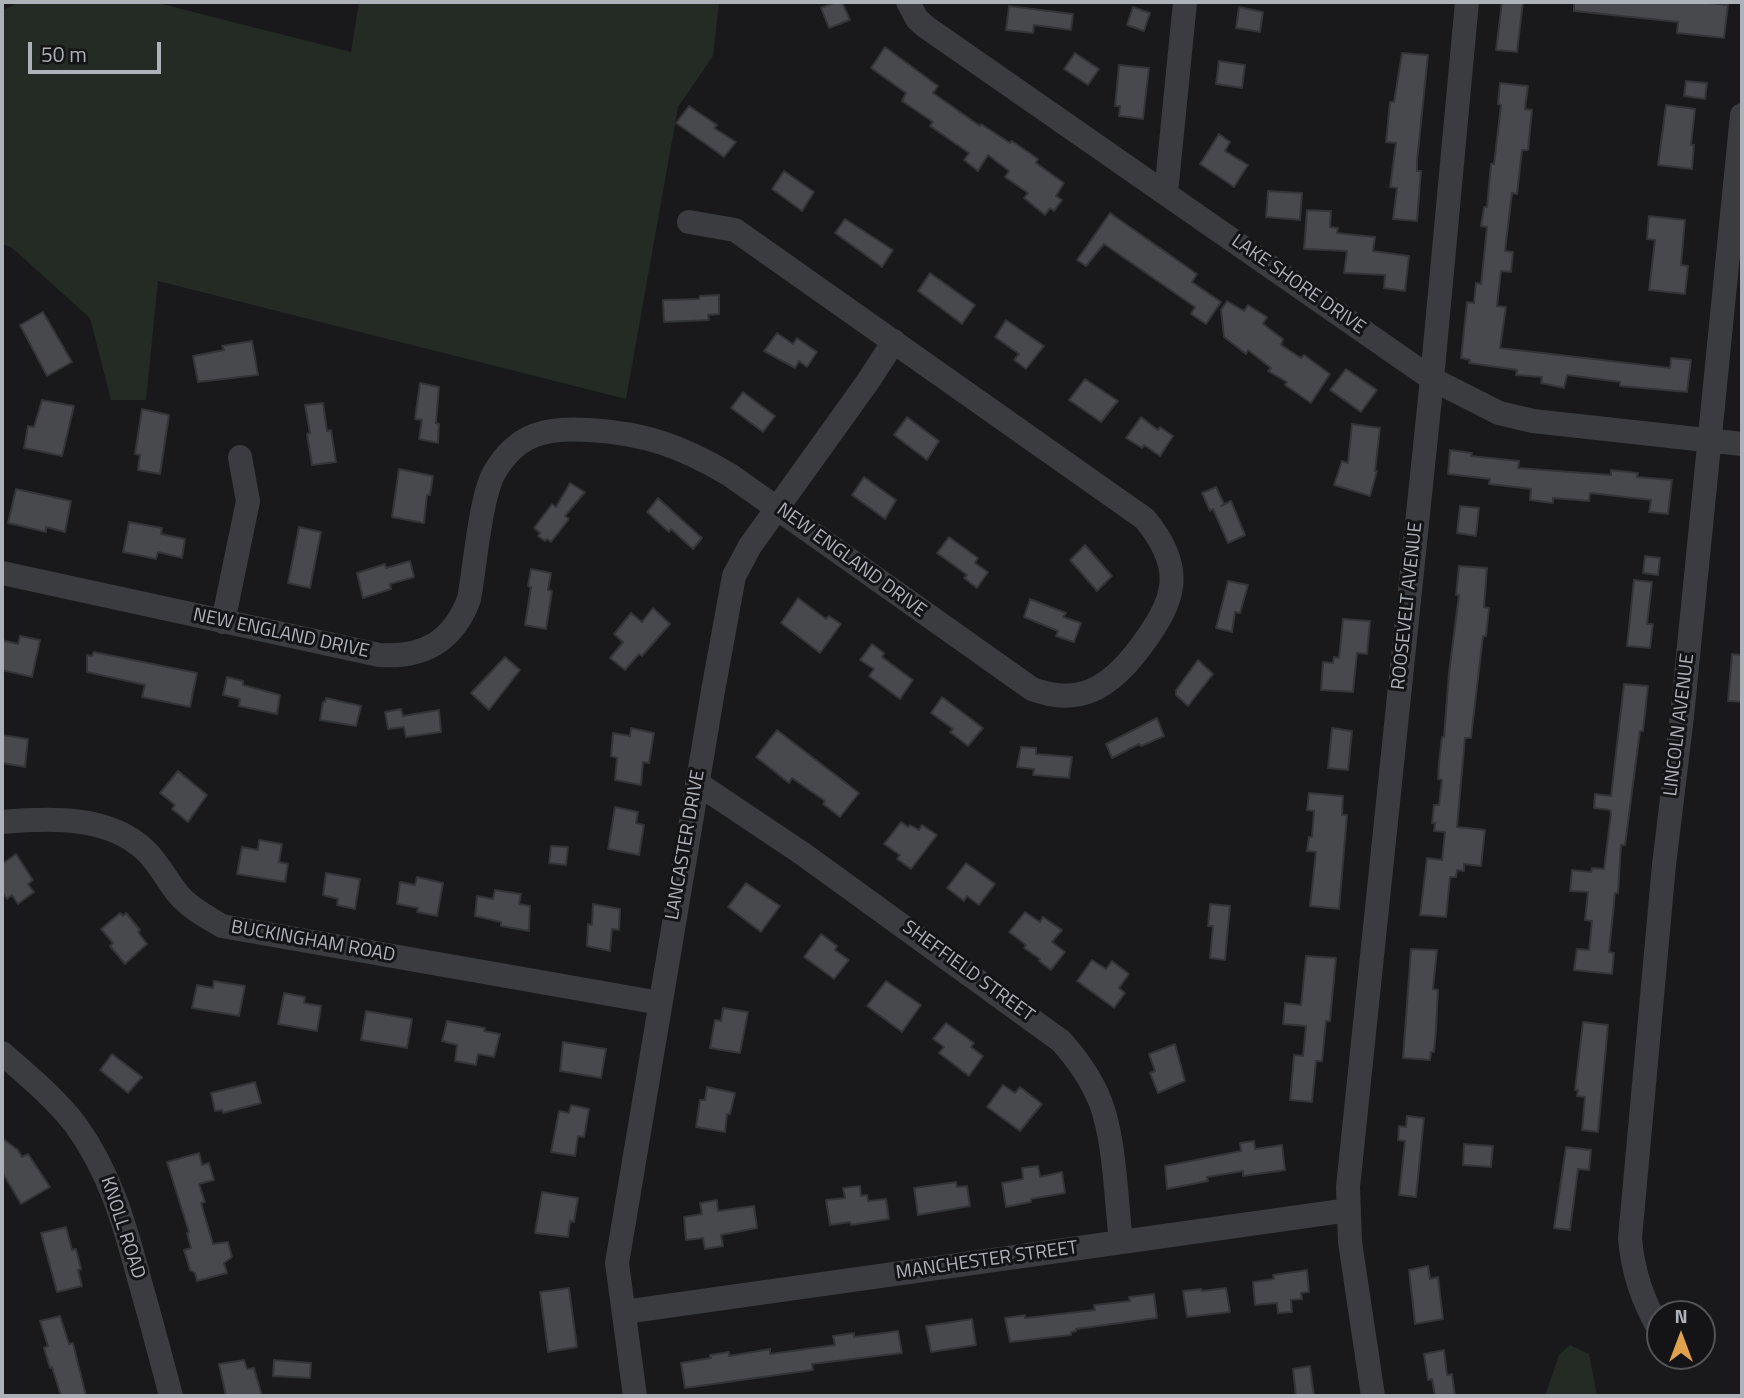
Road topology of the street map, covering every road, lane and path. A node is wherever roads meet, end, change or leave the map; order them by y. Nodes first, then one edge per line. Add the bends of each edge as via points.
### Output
1 (908, 2) edge
2 (1185, 2) edge
3 (1467, 2) edge
4 (1742, 115) edge
5 (1166, 193) junction
6 (689, 222) dead end
7 (894, 341) junction
8 (1432, 379) junction
9 (1710, 441) junction
10 (1742, 444) edge
11 (240, 457) dead end
12 (777, 509) junction
13 (2, 573) edge
14 (223, 622) junction
15 (697, 783) junction
16 (2, 822) edge
17 (660, 1003) junction
18 (2, 1053) edge
19 (1349, 1210) junction
20 (1121, 1242) junction
21 (1646, 1305) edge
22 (624, 1311) junction
23 (171, 1396) edge
24 (635, 1396) edge
25 (1373, 1396) edge

1 - 5 street, LAKE SHORE DRIVE via 926,27
2 - 5 street
3 - 8 street, ROOSEVELT AVENUE
4 - 9 street, LINCOLN AVENUE
5 - 8 street, LAKE SHORE DRIVE
6 - 7 street, NEW ENGLAND DRIVE via 735,230
7 - 12 street, LANCASTER DRIVE
7 - 12 street, NEW ENGLAND DRIVE via 1145,519 1165,548 1171,572 1170,596 1160,621 1122,672 1102,686 1067,696 1040,692 1019,682
8 - 9 street, LAKE SHORE DRIVE via 1499,413 1533,421
8 - 19 street, ROOSEVELT AVENUE
9 - 10 street, LAKE SHORE DRIVE
9 - 21 street, LINCOLN AVENUE via 1630,1238 1632,1262
11 - 14 street via 248,501
12 - 14 street, NEW ENGLAND DRIVE via 730,475 665,442 613,431 547,430 519,444 495,471 470,599 458,623 433,646 411,655 379,655
12 - 15 street, LANCASTER DRIVE via 734,576
13 - 14 street, NEW ENGLAND DRIVE
15 - 17 street, LANCASTER DRIVE
15 - 20 street, SHEFFIELD STREET via 1062,1041 1101,1102
16 - 17 street, BUCKINGHAM ROAD via 36,819 96,824 119,832 144,849 179,895 222,926
17 - 22 street, LANCASTER DRIVE via 617,1263
18 - 23 street, KNOLL ROAD via 73,1122 109,1182
19 - 20 street, MANCHESTER STREET
19 - 25 street, ROOSEVELT AVENUE
20 - 22 street, MANCHESTER STREET
22 - 24 street, LANCASTER DRIVE

